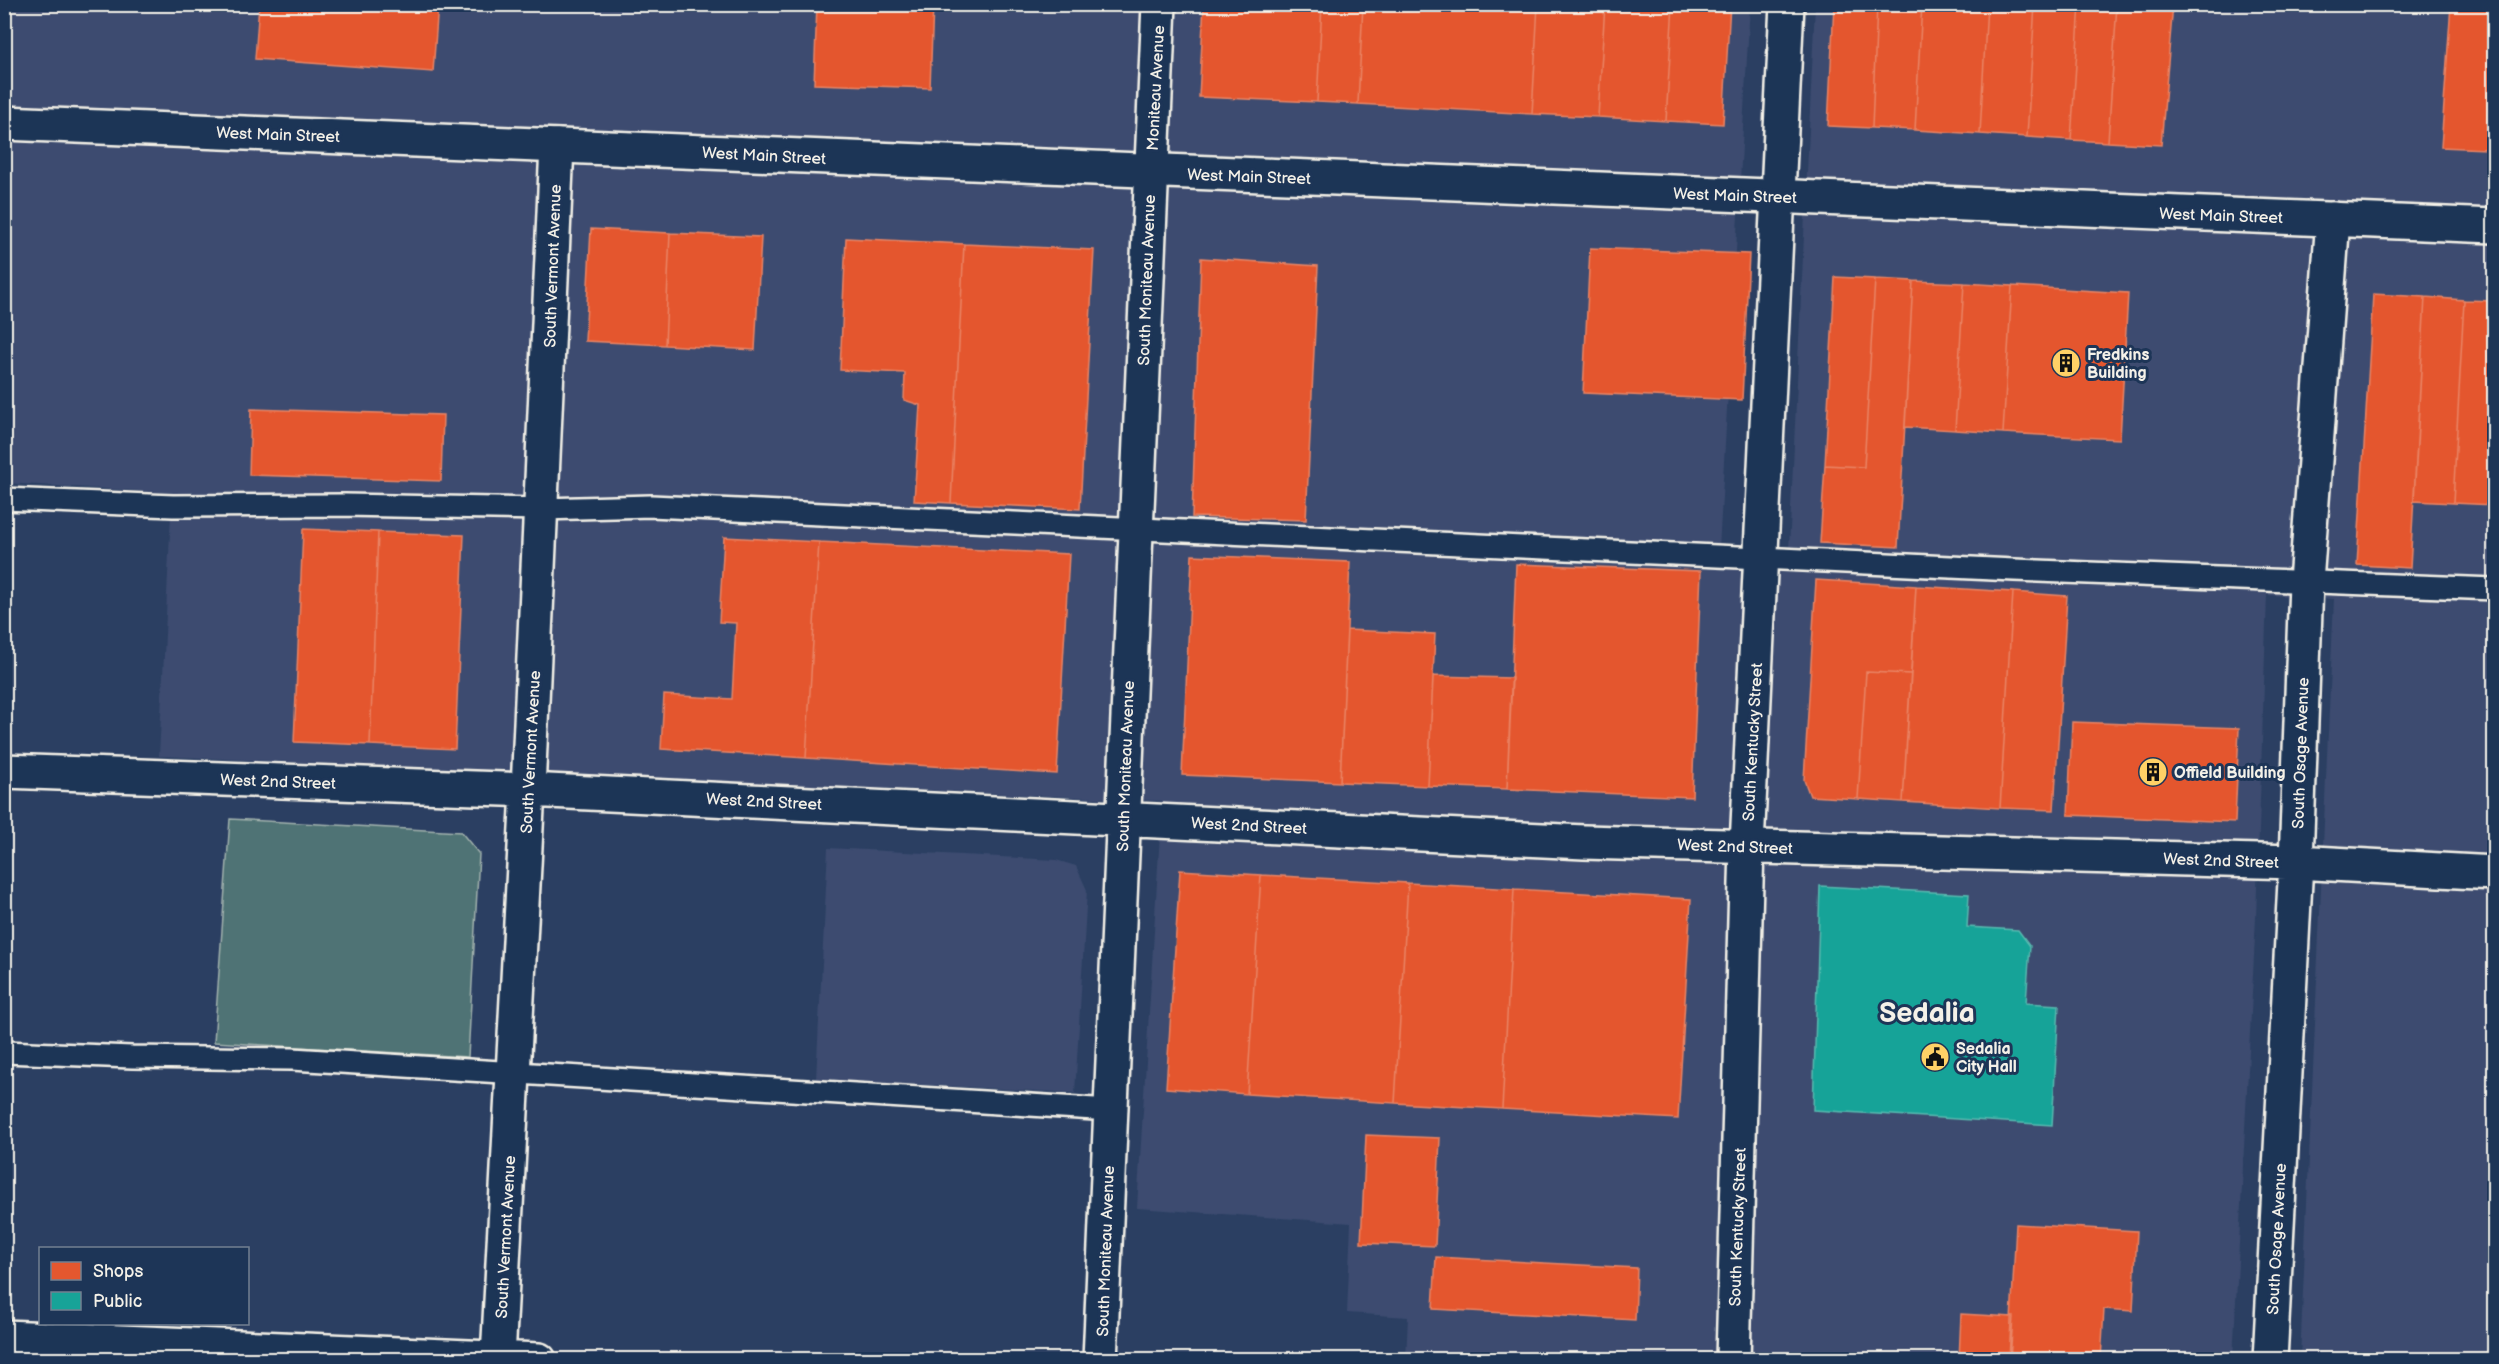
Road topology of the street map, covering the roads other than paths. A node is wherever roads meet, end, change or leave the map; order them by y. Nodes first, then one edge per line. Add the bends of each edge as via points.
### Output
1 (1159, 4) edge
2 (1787, 4) edge
3 (4, 123) edge
4 (557, 146) junction
5 (1150, 172) junction
6 (1778, 196) junction
7 (2333, 219) junction
8 (2494, 226) edge
9 (4, 499) edge
10 (542, 509) junction
11 (1135, 528) junction
12 (1761, 557) junction
13 (2306, 582) junction
14 (2494, 589) edge
15 (4, 771) edge
16 (528, 790) junction
17 (1123, 819) junction
18 (1747, 846) junction
19 (2296, 862) junction
20 (2494, 873) edge
21 (4, 1052) edge
22 (514, 1073) junction
23 (1111, 1110) junction
24 (4, 1336) edge
25 (194, 1352) edge
26 (498, 1358) junction
27 (539, 1359) edge
28 (1100, 1359) edge
29 (1733, 1359) edge
30 (2270, 1359) edge

1 - 5 street, Moniteau Avenue
2 - 6 street, South Kentucky Street
3 - 4 street, West Main Street
4 - 5 street, West Main Street
4 - 10 street, South Vermont Avenue
5 - 6 street, West Main Street
5 - 11 street, South Moniteau Avenue
6 - 7 street, West Main Street
6 - 12 street, South Kentucky Street
7 - 8 street, West Main Street
7 - 13 street, South Osage Avenue
9 - 10 lane via 173,506
10 - 11 lane via 651,506
10 - 16 street, South Vermont Avenue
11 - 12 lane
11 - 17 street, South Moniteau Avenue
12 - 13 lane
12 - 18 street, South Kentucky Street
13 - 14 lane
13 - 19 street, South Osage Avenue
15 - 16 street, West 2nd Street
16 - 17 street, West 2nd Street
16 - 22 street, South Vermont Avenue
17 - 18 street, West 2nd Street via 1584,842
17 - 23 street, South Moniteau Avenue
18 - 19 street, West 2nd Street
18 - 29 street, South Kentucky Street
19 - 20 street, West 2nd Street
19 - 30 street, South Osage Avenue
21 - 22 lane via 292,1059
22 - 23 lane
22 - 26 street, South Vermont Avenue
23 - 28 street, South Moniteau Avenue
24 - 25 street
25 - 26 street
26 - 27 street

